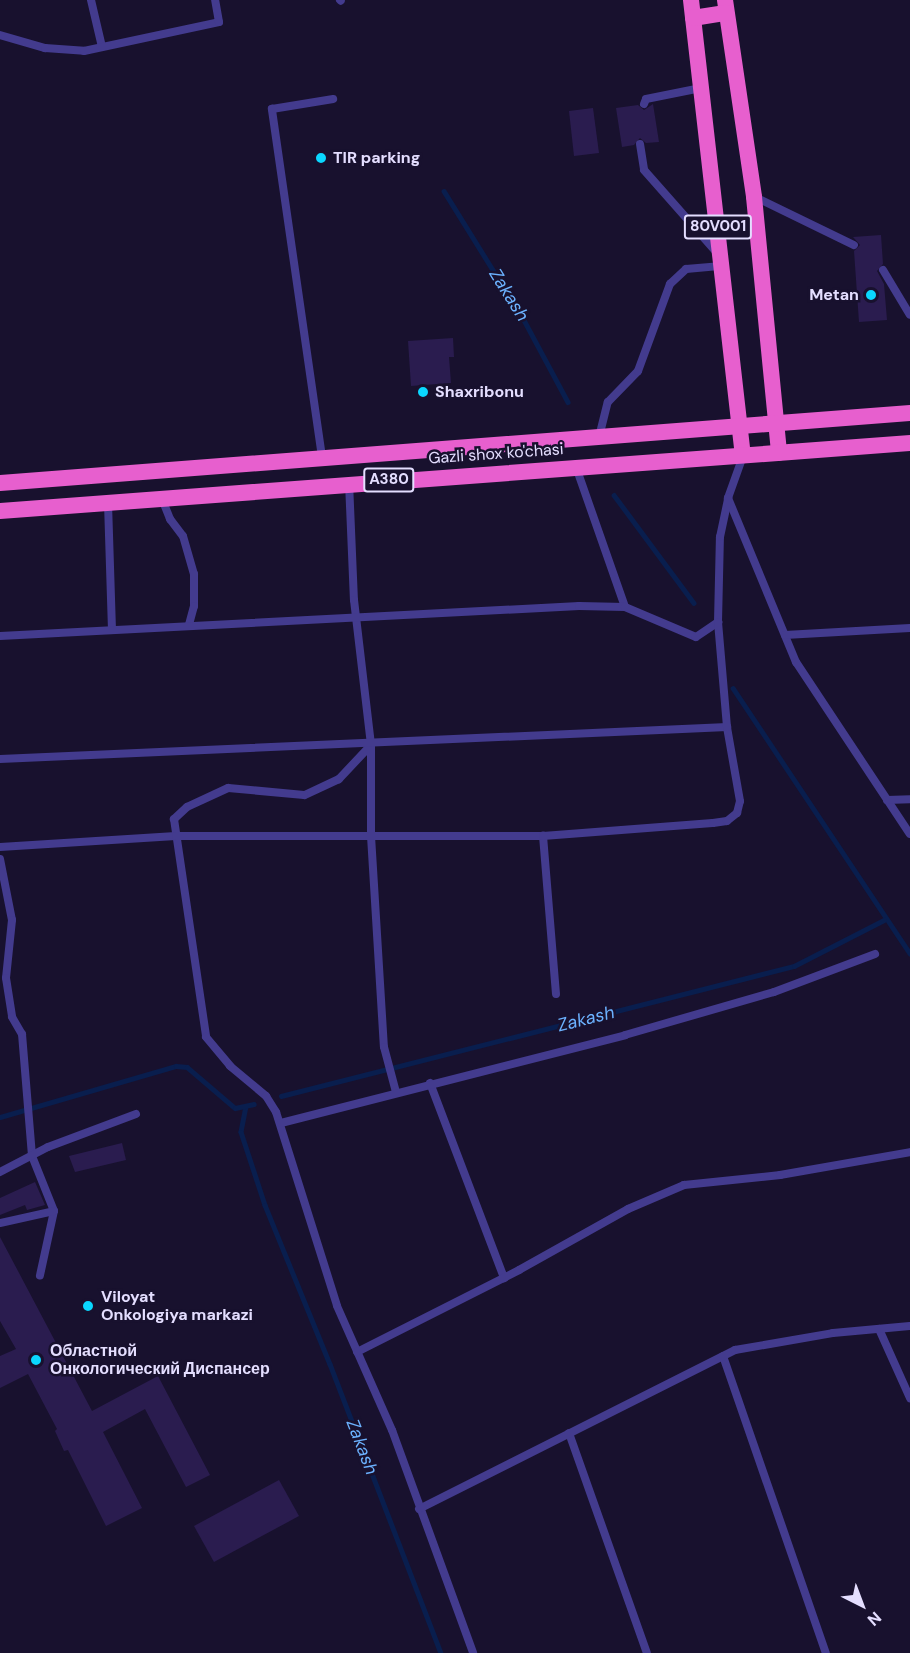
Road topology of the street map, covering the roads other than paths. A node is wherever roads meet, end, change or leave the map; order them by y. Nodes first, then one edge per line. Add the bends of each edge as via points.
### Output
1 (91, 0) edge
2 (215, 0) edge
3 (691, 0) edge
4 (725, 6) edge
5 (693, 18) junction
6 (0, 35) edge
7 (102, 47) junction
8 (701, 88) junction
9 (333, 99) dead end
10 (644, 104) dead end
11 (640, 144) dead end
12 (754, 197) junction
13 (854, 245) dead end
14 (722, 262) junction
15 (883, 270) dead end
16 (910, 315) edge
17 (910, 413) edge
18 (776, 423) junction
19 (740, 426) junction
20 (599, 437) junction
21 (910, 443) edge
22 (779, 453) junction
23 (743, 455) junction
24 (321, 457) junction
25 (576, 467) junction
26 (349, 482) junction
27 (0, 483) edge
28 (162, 498) junction
29 (728, 498) junction
30 (108, 502) junction
31 (0, 511) edge
32 (625, 607) junction
33 (355, 619) junction
34 (718, 622) junction
35 (189, 625) junction
36 (910, 628) edge
37 (111, 630) junction
38 (786, 635) junction
39 (0, 636) edge
40 (728, 727) junction
41 (371, 745) junction
42 (0, 759) edge
43 (910, 799) edge
44 (887, 800) junction
45 (910, 834) edge
46 (176, 836) junction
47 (371, 836) junction
48 (543, 836) junction
49 (0, 847) edge
50 (0, 859) edge
51 (875, 954) dead end
52 (556, 994) dead end
53 (430, 1083) junction
54 (396, 1092) junction
55 (136, 1114) dead end
56 (281, 1123) junction
57 (910, 1152) edge
58 (32, 1156) junction
59 (0, 1172) edge
60 (54, 1211) junction
61 (0, 1223) edge
62 (40, 1275) dead end
63 (504, 1278) junction
64 (910, 1326) edge
65 (879, 1329) junction
66 (357, 1352) junction
67 (723, 1356) junction
68 (910, 1398) edge
69 (568, 1433) junction
70 (419, 1509) junction
71 (473, 1653) edge
72 (648, 1653) edge
73 (826, 1653) edge

1 - 7 lane
2 - 7 lane via 219,22
3 - 5 highway, 80V001
4 - 5 highway
4 - 12 highway, 80V001
5 - 8 highway, 80V001
6 - 7 lane via 45,48 84,51
8 - 10 lane via 646,99
8 - 14 highway, 80V001
9 - 24 lane via 272,109
11 - 14 lane via 644,170
12 - 13 lane
12 - 18 highway, 80V001
14 - 19 highway, 80V001
14 - 20 lane via 686,268 670,284 638,371 608,402
15 - 16 lane
17 - 18 highway, A380
18 - 19 highway, A380
18 - 22 highway, 80V001
19 - 20 highway, Gazli shox ko'chasi / A380
19 - 23 highway, 80V001
20 - 24 highway, Gazli shox ko'chasi / A380
21 - 22 highway, A380
22 - 23 highway, Gazli shox ko'chasi / A380
23 - 25 highway, Gazli shox ko'chasi / A380
23 - 29 lane
24 - 27 highway, Gazli shox ko'chasi / A380
25 - 26 highway, Gazli shox ko'chasi / A380
25 - 32 lane
26 - 28 highway, Gazli shox ko'chasi / A380
26 - 33 lane
28 - 30 highway, Gazli shox ko'chasi / A380
28 - 35 lane via 170,519 183,536 194,574 194,606
29 - 34 lane via 720,537
29 - 38 lane
30 - 31 highway, Gazli shox ko'chasi / A380
30 - 37 lane
32 - 33 lane
32 - 34 lane via 696,637
33 - 35 lane
33 - 41 lane
34 - 40 lane
35 - 37 lane
36 - 38 lane
37 - 39 lane
38 - 44 lane via 796,662
40 - 41 lane
40 - 48 lane via 740,801 737,813 727,821
41 - 42 lane
41 - 46 lane via 339,779 304,795 228,788 187,807 174,819
41 - 47 lane
43 - 44 lane
44 - 45 lane
46 - 47 lane
46 - 49 lane
46 - 56 lane via 206,1037 230,1066 266,1096
47 - 48 lane
47 - 54 lane via 384,1047
48 - 52 lane
50 - 58 lane via 12,920 6,978 12,1017 21,1035
51 - 53 lane via 774,992 625,1035
53 - 54 lane
53 - 63 lane
54 - 56 lane
55 - 58 lane
56 - 66 lane via 337,1306
57 - 63 lane via 780,1175 684,1185 628,1209
58 - 59 lane
58 - 60 lane
60 - 61 lane
60 - 62 lane
63 - 66 lane
64 - 65 lane
65 - 67 lane via 746,1348
65 - 68 lane
66 - 70 lane via 392,1430
67 - 69 lane
67 - 73 lane
69 - 70 lane
69 - 72 lane
70 - 71 lane

